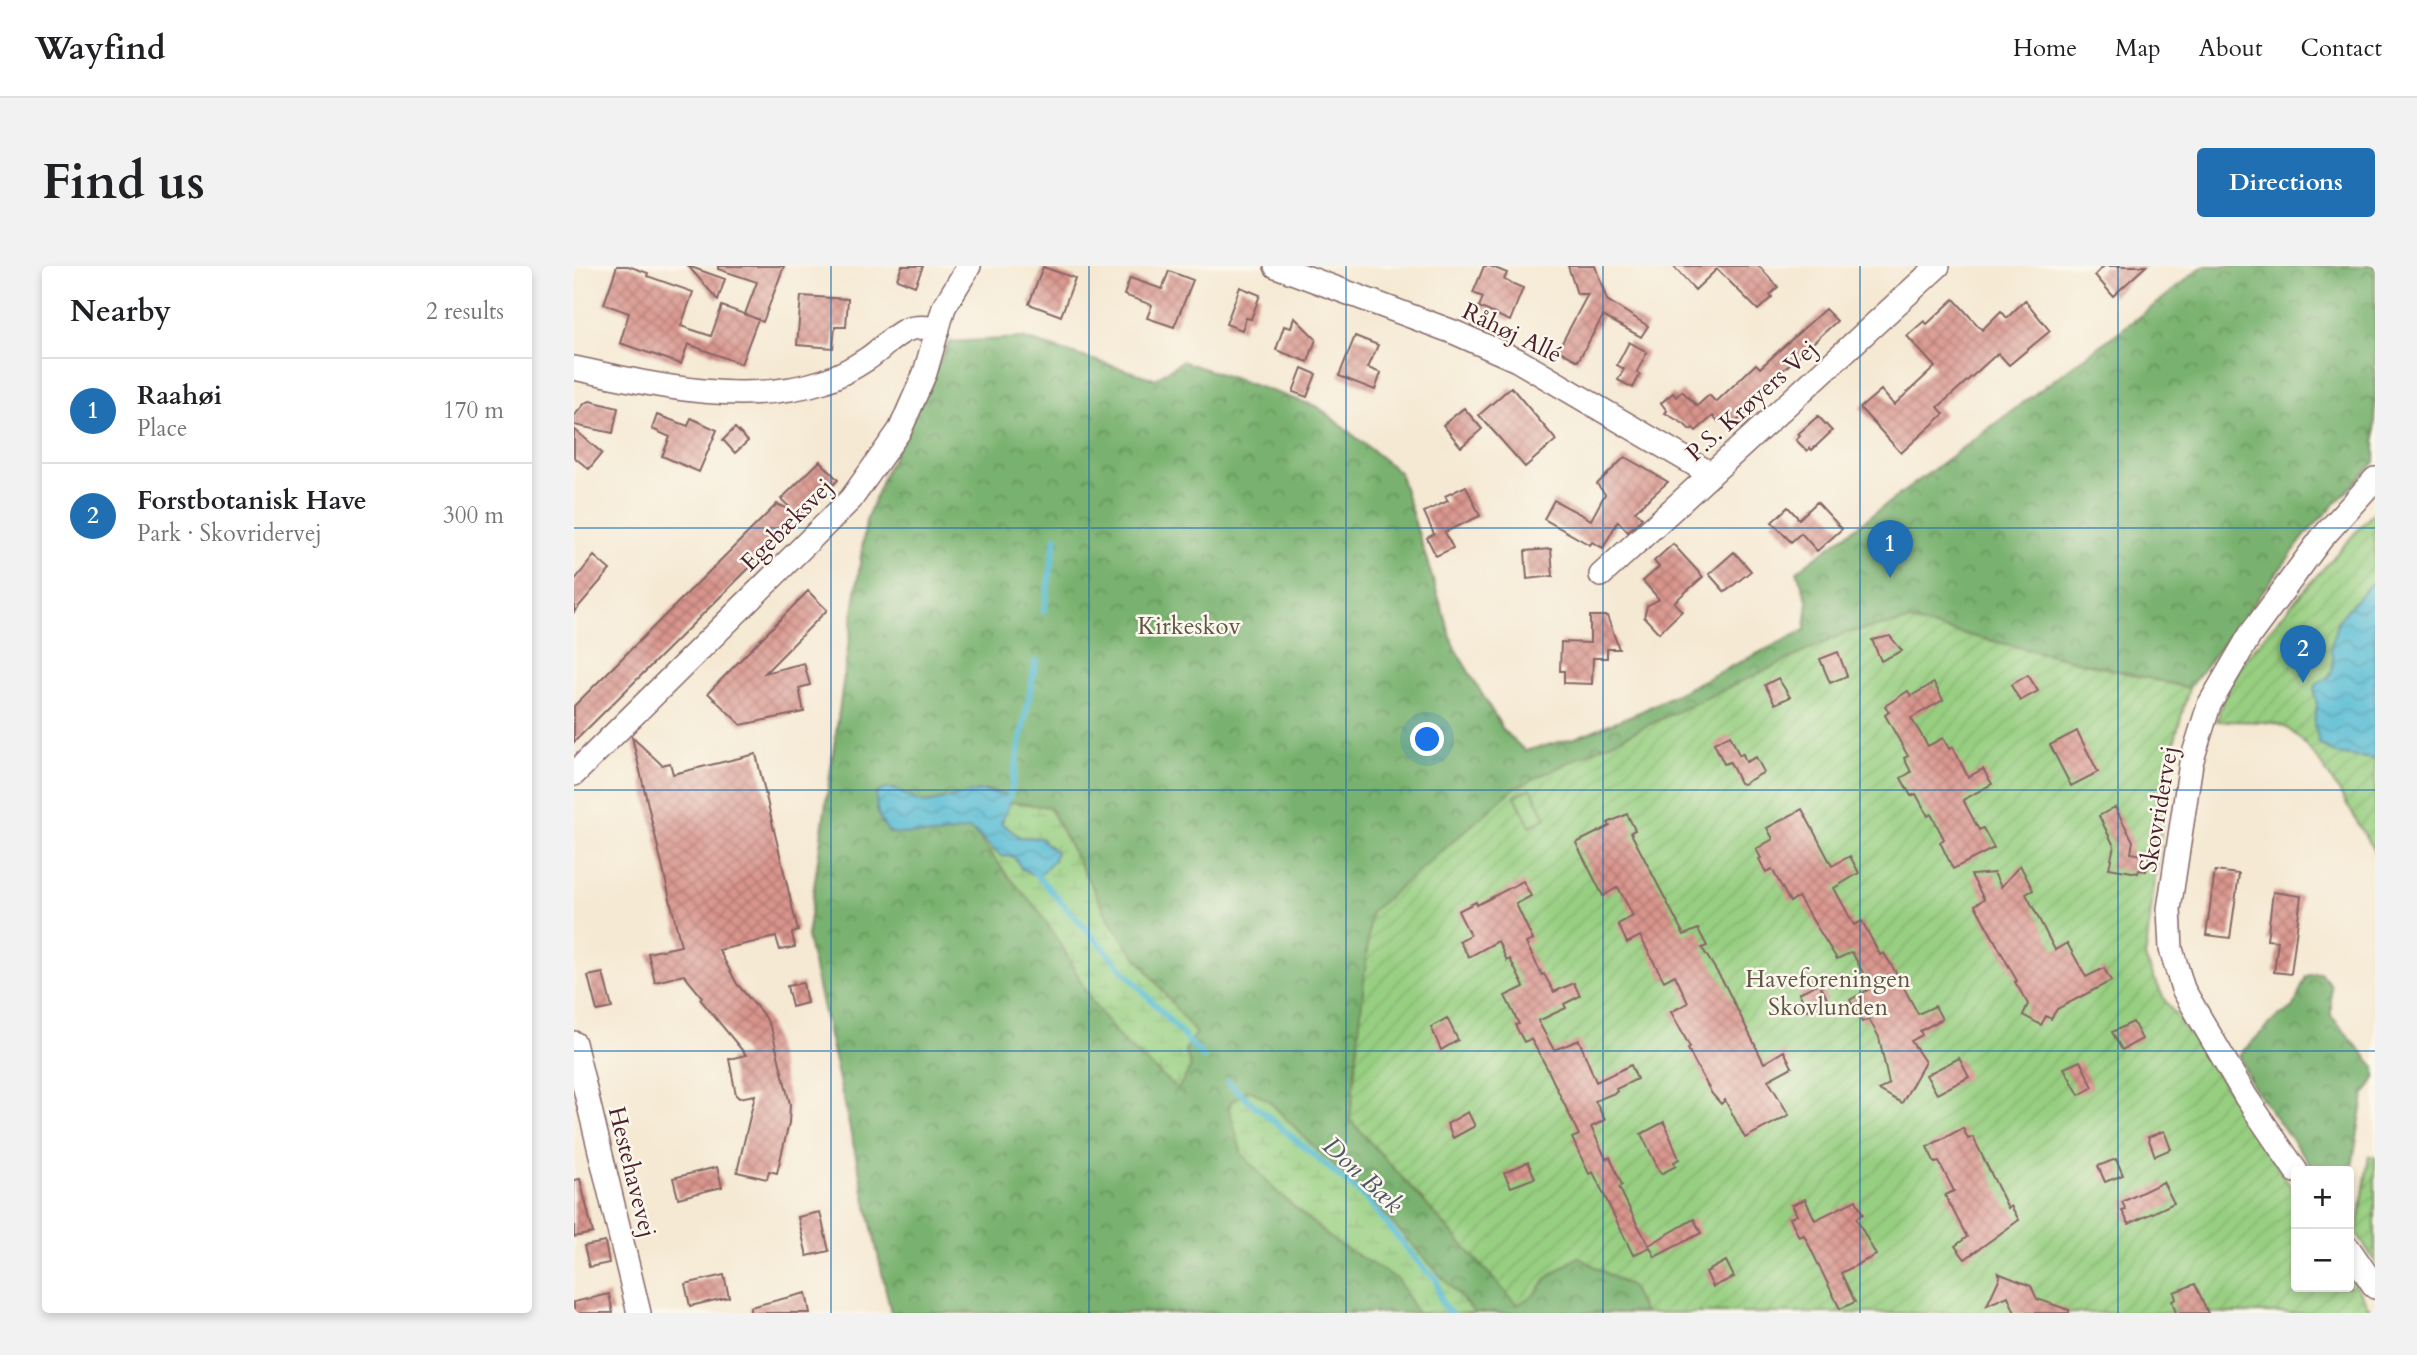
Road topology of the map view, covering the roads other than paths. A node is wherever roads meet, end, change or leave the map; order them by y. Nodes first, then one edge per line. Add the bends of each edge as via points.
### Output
1 (969, 266) edge
2 (1276, 266) edge
3 (1938, 266) edge
4 (938, 329) junction
5 (574, 368) edge
6 (1711, 474) junction
7 (2375, 479) edge
8 (1601, 575) dead end
9 (574, 774) edge
10 (574, 1043) edge
11 (2293, 1166) edge
12 (2354, 1256) edge
13 (2375, 1287) edge
14 (639, 1313) edge

1 - 4 street, Egebæksvej via 944,307
2 - 6 street, Råhøj Allé via 1517,360
3 - 6 street, P.S. Krøyers Vej
4 - 5 street via 905,330 867,360 824,381 771,391 672,388
4 - 9 street, Egebæksvej via 900,430 851,499
6 - 8 street, P.S. Krøyers Vej
7 - 11 street, Skovridervej via 2321,539 2250,635 2209,705 2192,763 2169,909 2171,948 2183,989
10 - 14 street, Hestehavevej
12 - 13 street

